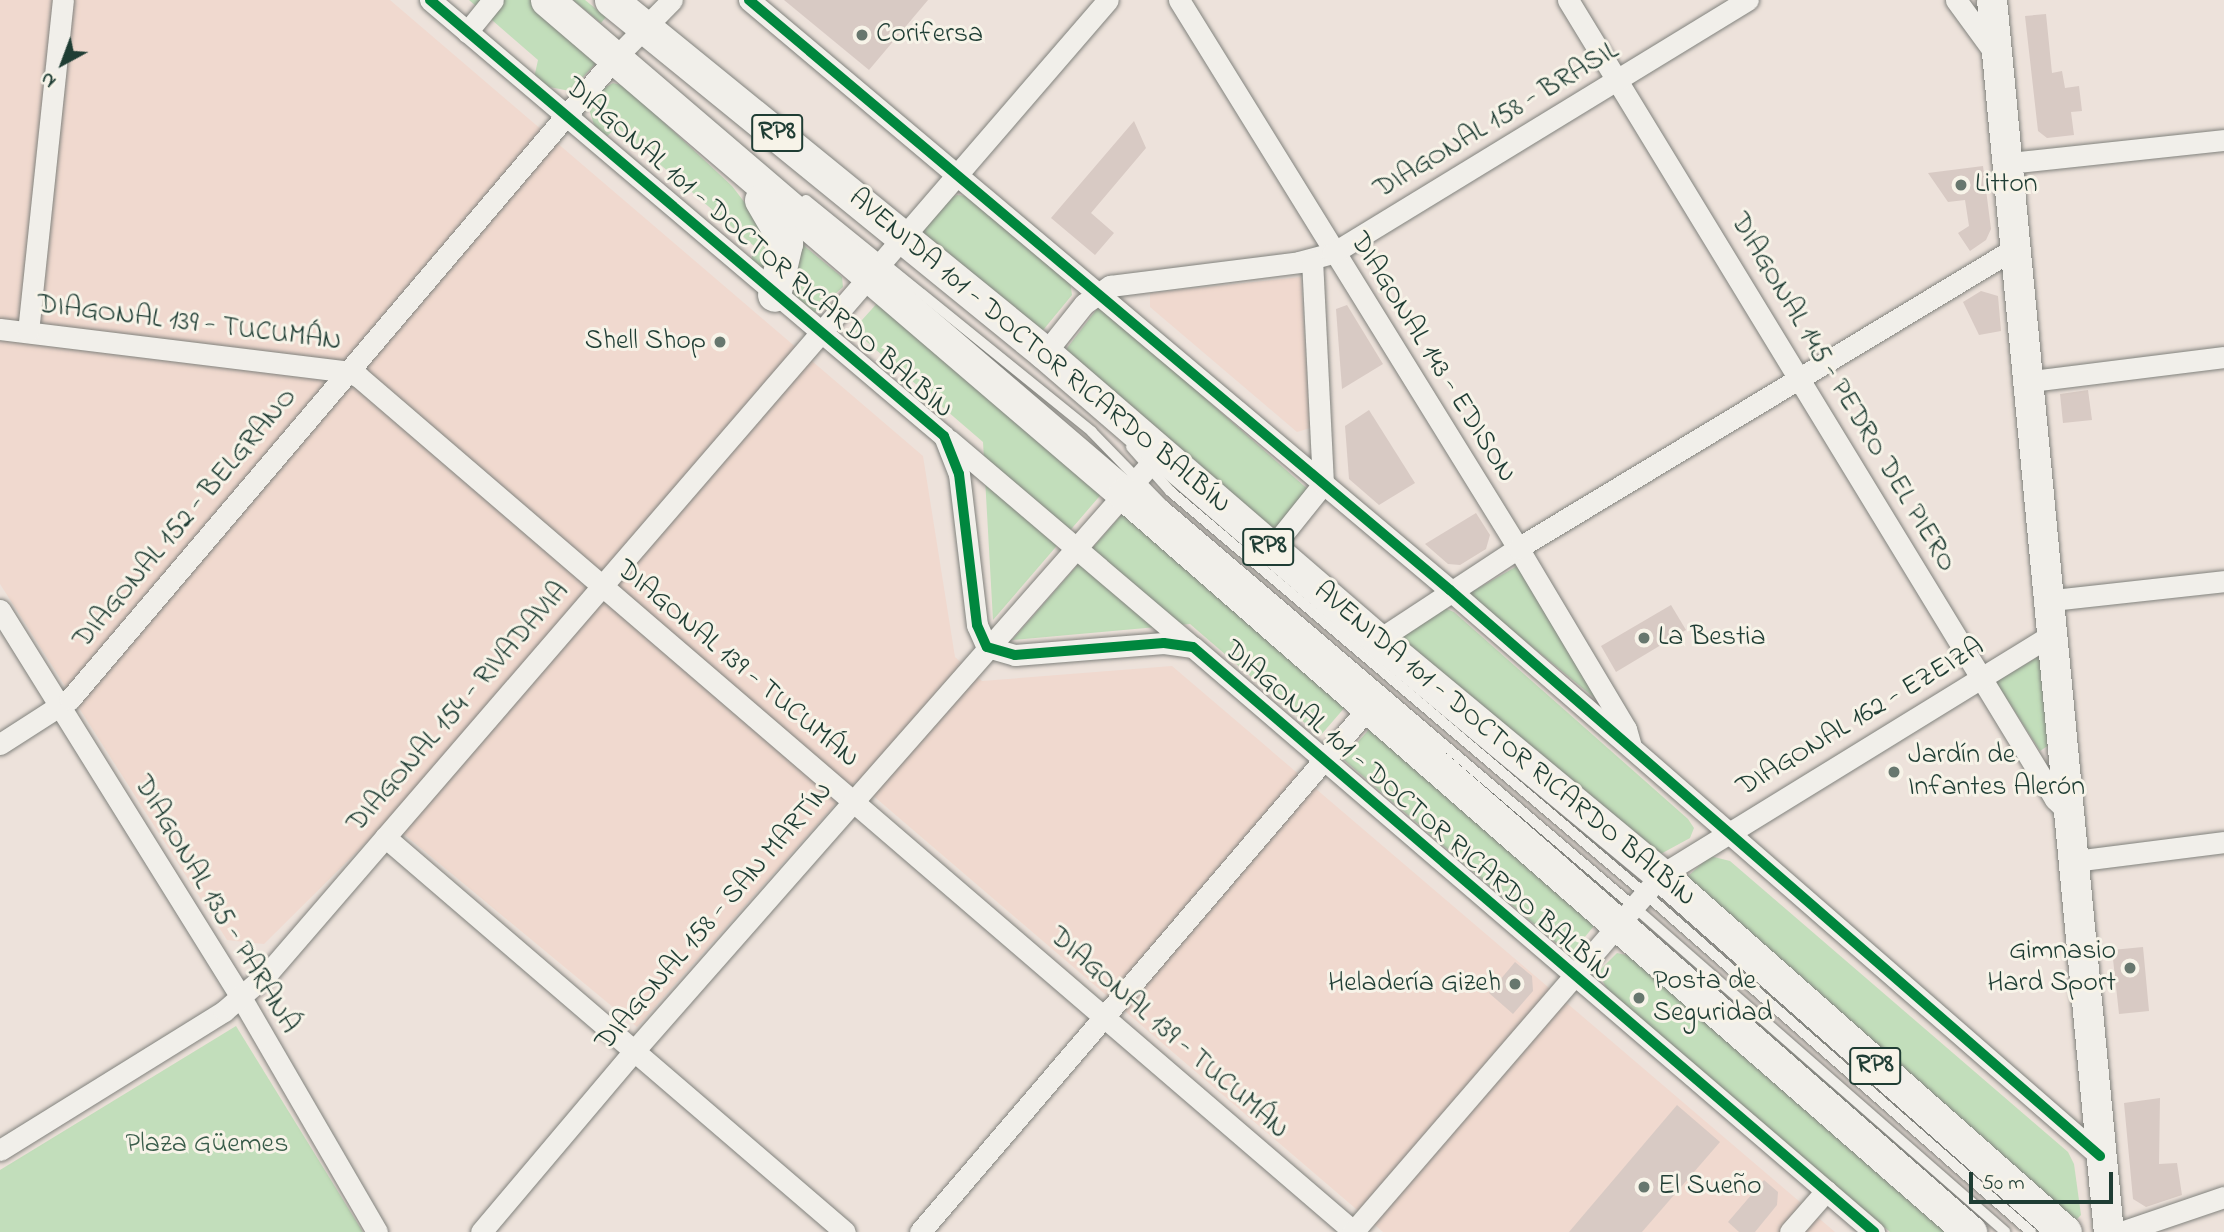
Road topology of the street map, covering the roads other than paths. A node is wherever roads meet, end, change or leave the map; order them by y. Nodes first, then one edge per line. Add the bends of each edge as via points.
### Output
1 (63, 0) edge
2 (430, 0) edge
3 (494, 0) edge
4 (547, 0) edge
5 (563, 0) edge
6 (672, 0) edge
7 (749, 0) edge
8 (1108, 0) edge
9 (1179, 0) edge
10 (1568, 0) edge
11 (1748, 0) edge
12 (1956, 0) edge
13 (1992, 0) edge
14 (607, 4) edge
15 (467, 32) junction
16 (632, 44) junction
17 (1997, 56) junction
18 (1618, 80) junction
19 (702, 92) dead end
20 (677, 93) dead end
21 (567, 115) junction
22 (2224, 139) edge
23 (2009, 163) junction
24 (958, 173) junction
25 (751, 179) junction
26 (793, 189) dead end
27 (2017, 247) junction
28 (888, 253) junction
29 (1333, 253) junction
30 (1312, 260) junction
31 (1099, 291) junction
32 (774, 295) junction
33 (970, 309) dead end
34 (0, 329) edge
35 (28, 331) junction
36 (819, 332) junction
37 (1034, 353) junction
38 (2224, 356) edge
39 (348, 372) junction
40 (1799, 376) junction
41 (2031, 381) junction
42 (1115, 431) dead end
43 (944, 436) junction
44 (1142, 473) junction
45 (1322, 484) junction
46 (1518, 548) junction
47 (1076, 549) junction
48 (1271, 549) junction
49 (2224, 581) edge
50 (601, 585) junction
51 (1450, 590) junction
52 (2053, 600) junction
53 (0, 610) edge
54 (2055, 633) junction
55 (1378, 640) junction
56 (987, 647) junction
57 (1193, 647) junction
58 (1982, 677) junction
59 (61, 707) junction
60 (1368, 707) junction
61 (0, 744) edge
62 (1631, 748) junction
63 (1321, 760) junction
64 (854, 801) junction
65 (2070, 814) junction
66 (1726, 833) junction
67 (385, 838) junction
68 (2224, 842) edge
69 (2074, 861) junction
70 (1638, 899) junction
71 (1572, 976) junction
72 (243, 999) junction
73 (1104, 1016) junction
74 (633, 1052) junction
75 (0, 1150) edge
76 (2100, 1156) junction
77 (1826, 1191) junction
78 (2224, 1197) edge
79 (377, 1232) edge
80 (481, 1232) edge
81 (845, 1232) edge
82 (920, 1232) edge
83 (1354, 1232) edge
84 (1790, 1232) edge
85 (1874, 1232) edge
86 (1970, 1232) edge
87 (2005, 1232) edge
88 (2031, 1232) edge
89 (2065, 1232) edge
90 (2109, 1232) edge
91 (2121, 1232) edge

1 - 35 street
2 - 15 street, DIAGONAL 101 - DOCTOR RICARDO BALBÍN
3 - 15 street
4 - 16 main road, AVENIDA 101 - DOCTOR RICARDO BALBÍN / RP8
5 - 16 lane
6 - 16 street, DIAGONAL 152 - BELGRANO
7 - 24 street
8 - 24 street, DIAGONAL 154 - RIVADAVIA
9 - 29 street, DIAGONAL 143 - EDISON
10 - 18 street, DIAGONAL 145 - PEDRO DEL PIERO
11 - 18 street, DIAGONAL 158 - BRASIL
12 - 17 street
13 - 17 main road
14 - 16 main road, AVENIDA 101 - DOCTOR RICARDO BALBÍN / RP8
15 - 21 street, DIAGONAL 101 - DOCTOR RICARDO BALBÍN
16 - 19 lane
16 - 20 lane
16 - 21 street, DIAGONAL 152 - BELGRANO
16 - 25 main road, AVENIDA 101 - DOCTOR RICARDO BALBÍN / RP8
16 - 28 main road, AVENIDA 101 - DOCTOR RICARDO BALBÍN / RP8
17 - 23 main road
18 - 29 street, DIAGONAL 158 - BRASIL
18 - 40 street, DIAGONAL 145 - PEDRO DEL PIERO
21 - 32 street, DIAGONAL 101 - DOCTOR RICARDO BALBÍN
21 - 39 street, DIAGONAL 152 - BELGRANO
22 - 23 street
23 - 27 main road
24 - 28 street, DIAGONAL 154 - RIVADAVIA
24 - 31 street
25 - 28 main road, AVENIDA 101 - DOCTOR RICARDO BALBÍN / RP8
25 - 32 main road via 786,243
26 - 28 lane
27 - 40 street
27 - 41 main road
28 - 36 street, DIAGONAL 154 - RIVADAVIA
28 - 37 main road, AVENIDA 101 - DOCTOR RICARDO BALBÍN / RP8
28 - 44 main road, AVENIDA 101 - DOCTOR RICARDO BALBÍN / RP8
29 - 30 street, DIAGONAL 158 - BRASIL
29 - 46 street, DIAGONAL 143 - EDISON
30 - 31 street, DIAGONAL 158 - BRASIL via 1123,283
30 - 45 street
31 - 37 street
31 - 45 street
32 - 36 street, DIAGONAL 101 - DOCTOR RICARDO BALBÍN
33 - 37 lane
34 - 35 street, DIAGONAL 139 - TUCUMÁN
35 - 39 street, DIAGONAL 139 - TUCUMÁN
36 - 43 street, DIAGONAL 101 - DOCTOR RICARDO BALBÍN
36 - 50 street, DIAGONAL 154 - RIVADAVIA
37 - 44 main road, AVENIDA 101 - DOCTOR RICARDO BALBÍN / RP8
38 - 41 street
39 - 50 street, DIAGONAL 139 - TUCUMÁN
39 - 59 street, DIAGONAL 152 - BELGRANO
40 - 46 street
40 - 58 street, DIAGONAL 145 - PEDRO DEL PIERO
41 - 52 main road
42 - 44 lane
43 - 47 street, DIAGONAL 101 - DOCTOR RICARDO BALBÍN
43 - 56 street, DIAGONAL 101 - DOCTOR RICARDO BALBÍN via 959,474 977,625
44 - 47 street, DIAGONAL 158 - SAN MARTÍN
44 - 48 main road, AVENIDA 101 - DOCTOR RICARDO BALBÍN / RP8
44 - 60 main road, AVENIDA 101 - DOCTOR RICARDO BALBÍN / RP8
44 - 70 lane
44 - 70 lane via 1170,491
45 - 48 street
45 - 51 street
46 - 51 street
46 - 62 street, DIAGONAL 143 - EDISON via 1626,729
47 - 56 street, DIAGONAL 158 - SAN MARTÍN
47 - 57 street, DIAGONAL 101 - DOCTOR RICARDO BALBÍN
48 - 55 main road, AVENIDA 101 - DOCTOR RICARDO BALBÍN / RP8
49 - 52 street
50 - 64 street, DIAGONAL 139 - TUCUMÁN
50 - 67 street, DIAGONAL 154 - RIVADAVIA
51 - 55 street
51 - 62 street
52 - 54 main road
53 - 59 street, DIAGONAL 135 - PARANÁ
54 - 58 street, DIAGONAL 162 - EZEIZA
54 - 65 main road
55 - 70 main road, AVENIDA 101 - DOCTOR RICARDO BALBÍN / RP8
56 - 57 street, DIAGONAL 101 - DOCTOR RICARDO BALBÍN via 1015,655 1164,643
56 - 64 street, DIAGONAL 158 - SAN MARTÍN
57 - 63 street, DIAGONAL 101 - DOCTOR RICARDO BALBÍN
58 - 65 street, DIAGONAL 145 - PEDRO DEL PIERO via 2056,799
58 - 66 street, DIAGONAL 162 - EZEIZA
59 - 61 street, DIAGONAL 152 - BELGRANO
59 - 72 street, DIAGONAL 135 - PARANÁ
60 - 63 street
60 - 70 main road, AVENIDA 101 - DOCTOR RICARDO BALBÍN / RP8
62 - 66 street
63 - 71 street, DIAGONAL 101 - DOCTOR RICARDO BALBÍN
63 - 73 street
64 - 73 street, DIAGONAL 139 - TUCUMÁN
64 - 74 street, DIAGONAL 158 - SAN MARTÍN
65 - 69 main road
66 - 70 street, DIAGONAL 162 - EZEIZA
66 - 76 street
67 - 72 street, DIAGONAL 154 - RIVADAVIA
67 - 74 street
68 - 69 street
69 - 76 main road
70 - 71 street, DIAGONAL 162 - EZEIZA
70 - 86 main road, AVENIDA 101 - DOCTOR RICARDO BALBÍN / RP8
70 - 87 lane
70 - 88 lane
70 - 89 main road, AVENIDA 101 - DOCTOR RICARDO BALBÍN / RP8
71 - 77 street, DIAGONAL 101 - DOCTOR RICARDO BALBÍN
71 - 83 street, DIAGONAL 162 - EZEIZA
72 - 75 street, DIAGONAL 154 - RIVADAVIA
72 - 79 street, DIAGONAL 135 - PARANÁ
73 - 82 street
73 - 83 street, DIAGONAL 139 - TUCUMÁN
74 - 80 street, DIAGONAL 158 - SAN MARTÍN
74 - 81 street
76 - 90 main road
77 - 84 street
77 - 85 street, DIAGONAL 101 - DOCTOR RICARDO BALBÍN
78 - 91 street

